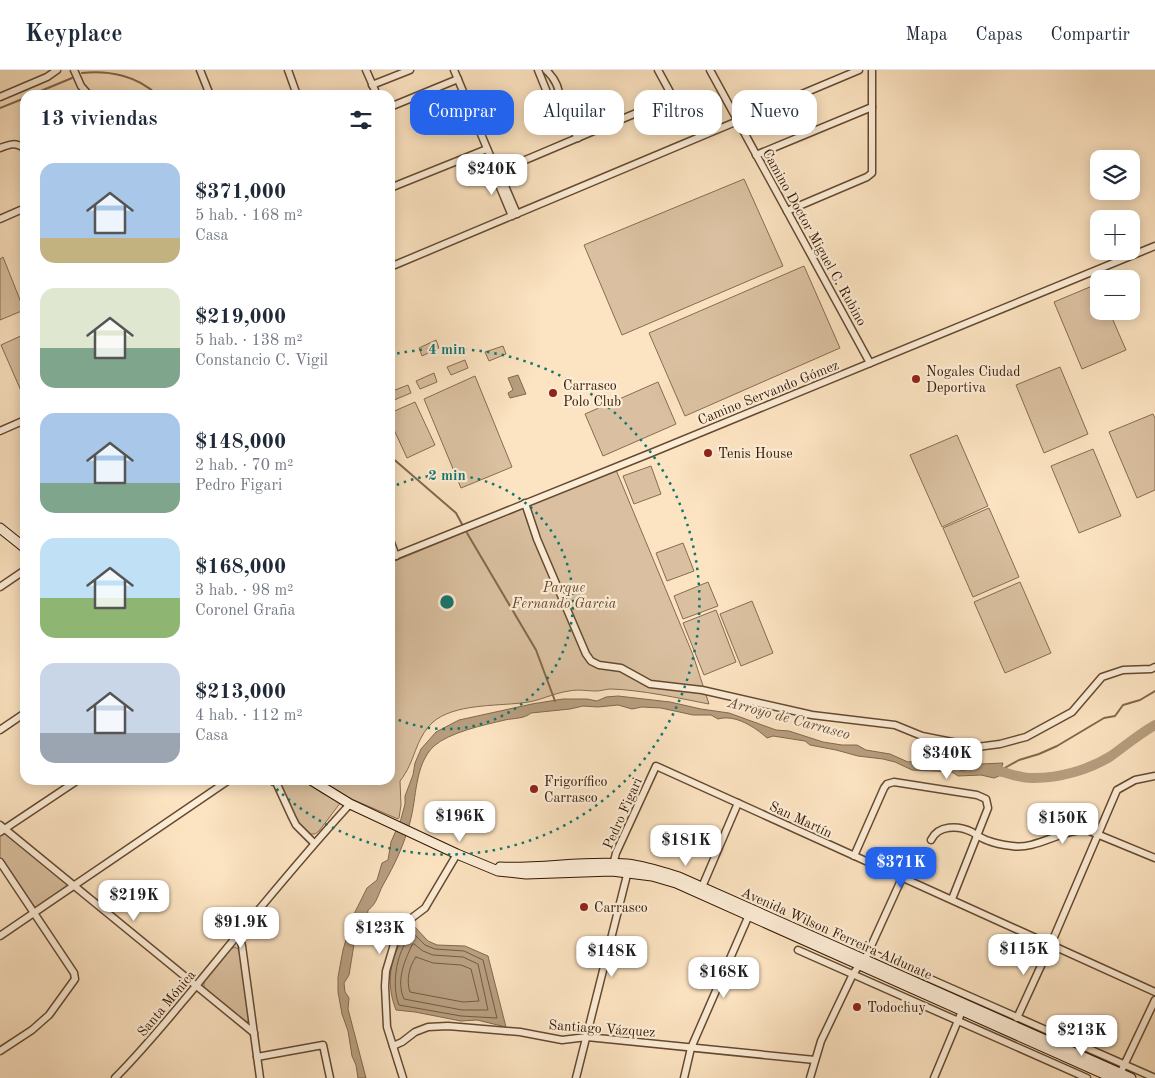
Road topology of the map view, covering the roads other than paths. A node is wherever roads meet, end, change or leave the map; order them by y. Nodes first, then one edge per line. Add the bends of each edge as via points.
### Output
1 (57, 70) edge
2 (74, 70) edge
3 (200, 70) edge
4 (288, 70) edge
5 (366, 70) edge
6 (410, 70) edge
7 (454, 70) edge
8 (538, 70) edge
9 (546, 70) edge
10 (658, 70) edge
11 (710, 70) edge
12 (859, 70) edge
13 (872, 70) edge
14 (458, 80) junction
15 (372, 85) junction
16 (85, 90) edge
17 (208, 90) edge
18 (296, 90) edge
19 (374, 90) edge
20 (546, 90) edge
21 (558, 90) edge
22 (812, 90) edge
23 (0, 96) edge
24 (395, 106) edge
25 (872, 107) junction
26 (732, 110) edge
27 (732, 124) edge
28 (576, 135) edge
29 (746, 135) edge
30 (578, 138) junction
31 (20, 146) edge
32 (0, 148) edge
33 (487, 149) junction
34 (756, 154) junction
35 (497, 172) junction
36 (395, 186) edge
37 (20, 210) edge
38 (787, 211) junction
39 (514, 215) junction
40 (0, 219) edge
41 (1155, 246) edge
42 (395, 265) edge
43 (870, 363) junction
44 (20, 422) edge
45 (0, 431) edge
46 (525, 503) junction
47 (0, 528) edge
48 (20, 544) edge
49 (395, 556) edge
50 (20, 573) edge
51 (0, 587) edge
52 (1155, 667) edge
53 (20, 716) edge
54 (0, 730) edge
55 (656, 766) joint
56 (1155, 776) edge
57 (70, 785) edge
58 (222, 785) edge
59 (277, 785) edge
60 (319, 785) edge
61 (350, 804) junction
62 (738, 804) junction
63 (2, 829) edge
64 (1098, 834) junction
65 (976, 836) junction
66 (931, 840) dead end
67 (314, 843) junction
68 (457, 854) junction
69 (854, 856) junction
70 (1155, 858) edge
71 (0, 862) edge
72 (612, 867) junction
73 (628, 868) junction
74 (902, 878) junction
75 (702, 886) junction
76 (73, 887) junction
77 (952, 899) junction
78 (34, 913) junction
79 (750, 915) junction
80 (239, 935) junction
81 (0, 936) edge
82 (1051, 944) junction
83 (798, 950) dead end
84 (869, 952) junction
85 (861, 963) junction
86 (852, 974) junction
87 (196, 986) junction
88 (1155, 992) edge
89 (1155, 1000) edge
90 (960, 1015) junction
91 (1017, 1018) junction
92 (254, 1033) junction
93 (586, 1037) junction
94 (393, 1046) junction
95 (691, 1048) junction
96 (0, 1051) edge
97 (257, 1057) junction
98 (815, 1060) junction
99 (1119, 1074) edge
100 (115, 1078) edge
101 (260, 1078) edge
102 (330, 1078) edge
103 (403, 1078) edge
104 (576, 1078) edge
105 (684, 1078) edge
106 (810, 1078) edge
107 (934, 1078) edge
108 (1087, 1078) edge
109 (1131, 1078) edge
110 (1155, 1078) edge

1 - 23 street
2 - 16 street
3 - 17 street
4 - 18 street
5 - 15 street
6 - 15 street
7 - 14 street
8 - 20 street
9 - 21 street
10 - 30 street via 670,92 669,98
11 - 26 street, Camino Doctor Miguel C. Rubino
12 - 22 street
13 - 25 street
14 - 24 street
14 - 33 street
15 - 19 street
25 - 34 street
25 - 38 street via 872,173
27 - 39 street
28 - 30 street
29 - 34 street, Camino Doctor Miguel C. Rubino
30 - 35 street
31 - 32 street via 9,144
33 - 35 street
33 - 36 street
34 - 38 street, Camino Doctor Miguel C. Rubino
35 - 39 street via 497,180
37 - 40 street
38 - 43 street, Camino Doctor Miguel C. Rubino
39 - 42 street
41 - 43 street, Camino Servando Gómez
43 - 46 street, Camino Servando Gómez
44 - 45 street
46 - 49 street, Camino Servando Gómez
46 - 52 street via 536,539 586,654 599,665 621,668 650,684 702,690 812,715 895,725 922,736 976,747 1026,737 1072,712 1102,677 1123,670
47 - 48 main road
50 - 51 street
53 - 54 street
55 - 62 street, San Martín
55 - 72 street, Pedro Figari
56 - 64 street via 1135,780 1117,790
57 - 63 street
58 - 76 street
59 - 67 street via 296,825
60 - 61 main road, Avenida Wilson Ferreira Aldunate
61 - 67 street, Santa Mónica
61 - 68 main road, Avenida Wilson Ferreira Aldunate
62 - 69 street, San Martín
62 - 75 street
63 - 76 street
64 - 65 street via 1076,830 1015,846
64 - 70 street
64 - 82 street
65 - 66 street via 972,832 948,828
65 - 69 street via 988,808 986,799 894,782 884,788
65 - 77 street
67 - 80 street, Santa Mónica
68 - 72 main road, Avenida Wilson Ferreira Aldunate via 491,867
68 - 94 street via 426,908 409,920 395,941 384,986 387,1027
69 - 74 street, San Martín
71 - 78 street
72 - 73 main road, Avenida Wilson Ferreira Aldunate
73 - 75 main road, Avenida Wilson Ferreira Aldunate via 667,873
73 - 79 main road, Avenida Wilson Ferreira Aldunate via 670,881
73 - 93 street
74 - 77 street, San Martín
74 - 84 street
75 - 85 main road, Avenida Wilson Ferreira Aldunate
76 - 78 street
76 - 87 street
77 - 82 street, San Martín
78 - 81 street
78 - 96 street via 75,979 48,1015
79 - 85 main road, Avenida Wilson Ferreira Aldunate
79 - 95 street
80 - 87 street, Santa Mónica
80 - 92 street
82 - 88 street, San Martín
82 - 91 street
83 - 86 street, Avenida Wilson Ferreira Aldunate
84 - 85 street
84 - 91 street, Avenida Wilson Ferreira Aldunate
85 - 86 street
85 - 90 main road, Avenida Wilson Ferreira Aldunate
85 - 99 main road, Avenida Wilson Ferreira Aldunate
86 - 90 street, Avenida Wilson Ferreira Aldunate
86 - 98 street
87 - 92 street
87 - 100 street, Santa Mónica
89 - 99 street
90 - 99 main road, Avenida Wilson Ferreira Aldunate
90 - 107 street
90 - 108 street, Avenida Wilson Ferreira Aldunate
91 - 99 street, Avenida Wilson Ferreira Aldunate
92 - 97 street
93 - 94 street, Santiago Vázquez via 562,1040 520,1032 448,1026 428,1027
93 - 95 street, Santiago Vázquez
93 - 104 street
94 - 103 street
95 - 98 street, Santiago Vázquez
95 - 105 street
97 - 101 street
97 - 102 street via 324,1045
98 - 106 street
99 - 109 main road, Avenida Wilson Ferreira Aldunate
99 - 110 street, Avenida Wilson Ferreira Aldunate

